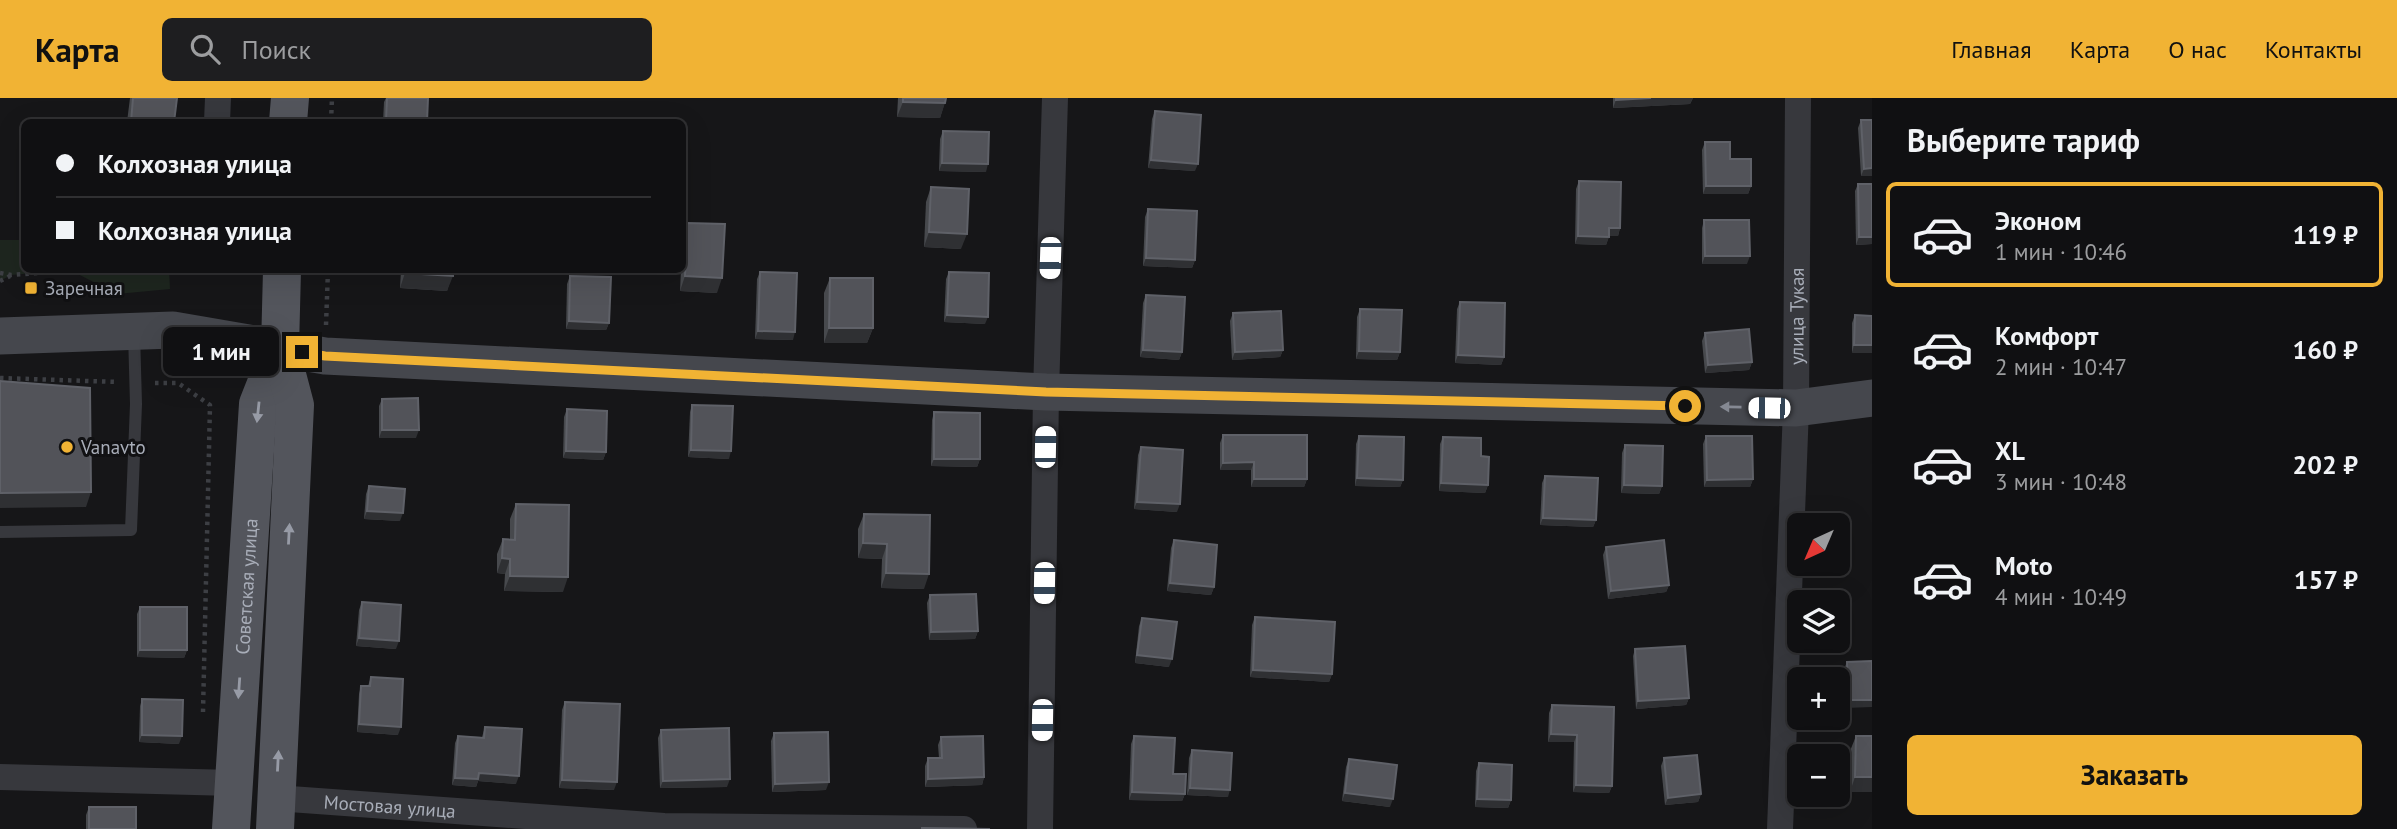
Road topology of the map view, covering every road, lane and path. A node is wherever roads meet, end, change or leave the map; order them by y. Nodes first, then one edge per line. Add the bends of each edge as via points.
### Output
1 (218, 98) edge
2 (290, 98) edge
3 (332, 98) edge
4 (1055, 98) edge
5 (1798, 98) edge
6 (217, 119) edge
7 (288, 119) edge
8 (331, 119) edge
9 (0, 273) edge
10 (39, 273) edge
11 (282, 273) edge
12 (328, 273) edge
13 (11, 275) junction
14 (0, 281) edge
15 (326, 328) dead end
16 (134, 333) junction
17 (0, 336) edge
18 (280, 348) junction
19 (0, 379) edge
20 (134, 382) junction
21 (1046, 392) junction
22 (1872, 398) edge
23 (1796, 408) junction
24 (0, 532) edge
25 (203, 726) dead end
26 (0, 777) edge
27 (233, 783) junction
28 (275, 813) edge
29 (665, 828) edge
30 (231, 829) edge
31 (964, 829) edge
32 (1040, 829) edge
33 (1780, 829) edge

1 - 6 street
2 - 7 main road
3 - 8 path
4 - 21 street
5 - 23 street, улица Тукая
9 - 13 path
10 - 13 path
11 - 18 main road, Советская улица
12 - 15 path
13 - 14 path
16 - 17 street
16 - 18 street via 173,330
16 - 20 lane
18 - 21 street via 325,356
18 -> 27 main road, Советская улица via 258,404
28 -> 18 main road, Советская улица via 295,405
19 - 20 path
20 - 24 lane via 131,530
20 - 25 path via 178,383 210,405
23 -> 21 street
21 - 32 street
22 - 23 street
23 - 33 street, улица Тукая
26 - 27 street
27 - 30 main road, Советская улица
28 - 29 street, Мостовая улица
29 - 31 street, Мостовая улица

